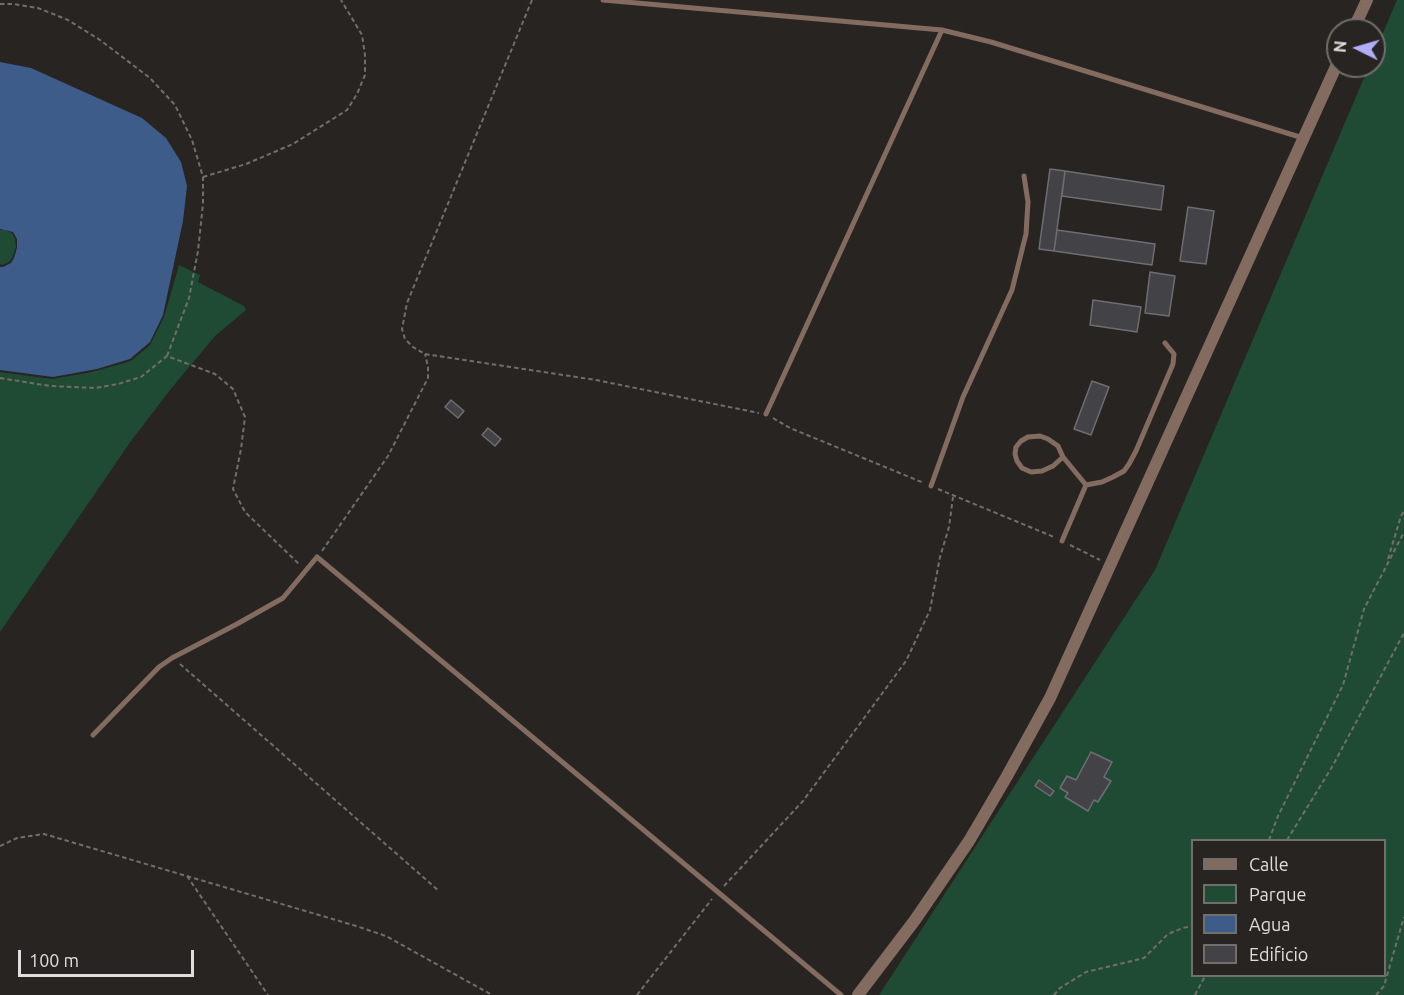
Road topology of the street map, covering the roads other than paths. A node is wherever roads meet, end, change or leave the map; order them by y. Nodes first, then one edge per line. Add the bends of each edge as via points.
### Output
1 (603, 0) edge
2 (1366, 0) edge
3 (1358, 18) edge
4 (942, 30) junction
5 (1331, 78) edge
6 (1303, 138) junction
7 (1024, 176) dead end
8 (1165, 343) dead end
9 (766, 414) road end
10 (1063, 457) junction
11 (1086, 484) junction
12 (931, 486) road end
13 (1062, 541) road end
14 (93, 735) dead end
15 (841, 995) edge
16 (858, 995) edge

1 - 4 lane
2 - 3 street
4 - 6 lane
4 - 9 lane
5 - 6 street
6 - 16 street via 1050,698 969,841
7 - 12 lane via 1028,202 1026,234 1012,290 963,397
8 - 11 lane via 1174,354 1173,364 1130,464 1102,482
10 - 10 lane via 1053,466 1031,472 1022,468 1015,454 1021,441 1040,436 1058,446
10 - 11 lane
11 - 13 lane
14 - 15 lane via 159,668 283,598 318,557

